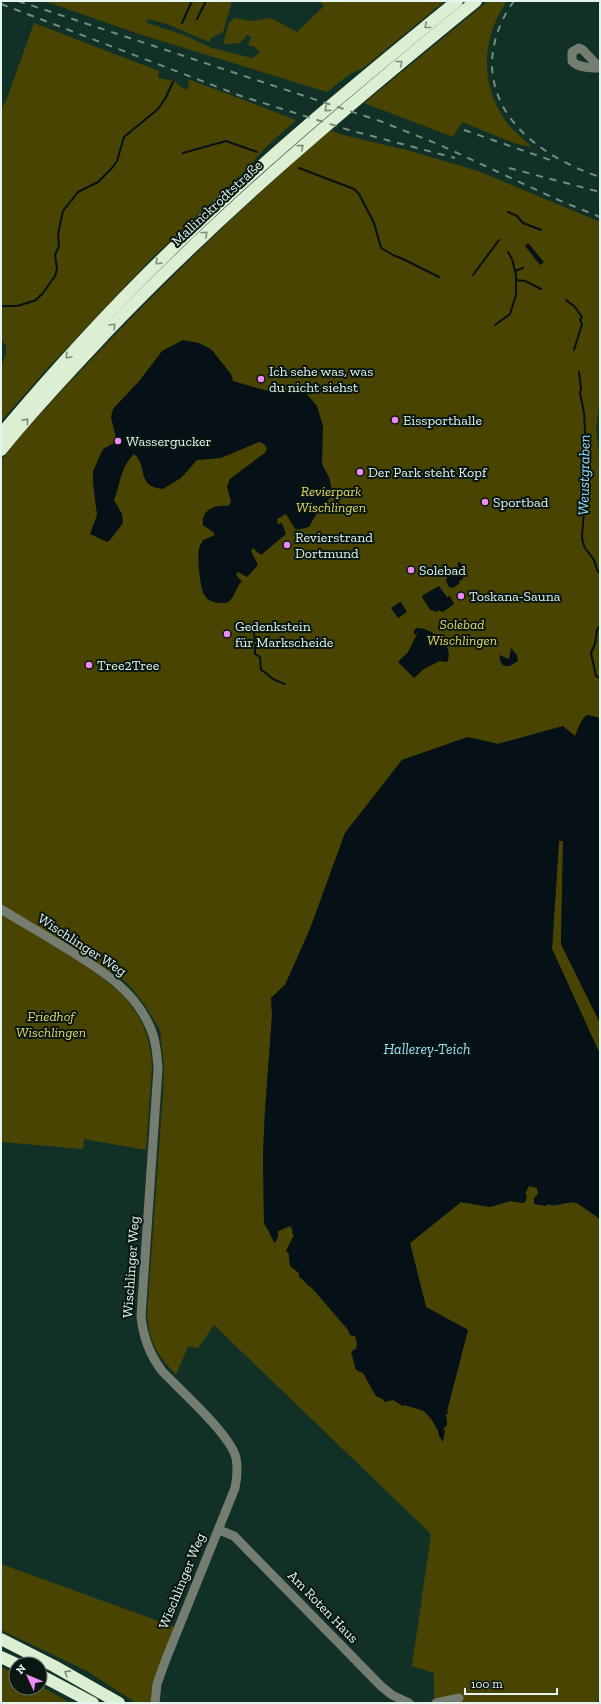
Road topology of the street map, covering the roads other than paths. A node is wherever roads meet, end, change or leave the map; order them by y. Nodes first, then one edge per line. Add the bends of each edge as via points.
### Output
1 (457, 1) edge
2 (476, 1) edge
3 (1, 434) edge
4 (1, 450) edge
5 (1, 909) edge
6 (219, 1530) junction
7 (1, 1639) edge
8 (48, 1679) edge
9 (459, 1698) dead end
10 (92, 1703) edge
11 (119, 1703) edge
12 (155, 1703) edge
13 (409, 1703) edge
14 (436, 1703) edge

1 -> 3 highway, Mallinckrodtstraße via 331,105 189,232 58,367
4 -> 2 highway, Mallinckrodtstraße via 66,375 203,236 341,112
5 - 6 street, Wischlinger Weg via 108,976 127,991 150,1027 157,1053 158,1069 140,1316 148,1349 155,1362 229,1442 236,1457 235,1488
6 - 12 street, Wischlinger Weg via 166,1659 157,1684
6 - 13 street, Am Roten Haus via 234,1536 380,1686
11 -> 7 highway
8 - 10 highway
9 - 14 street

